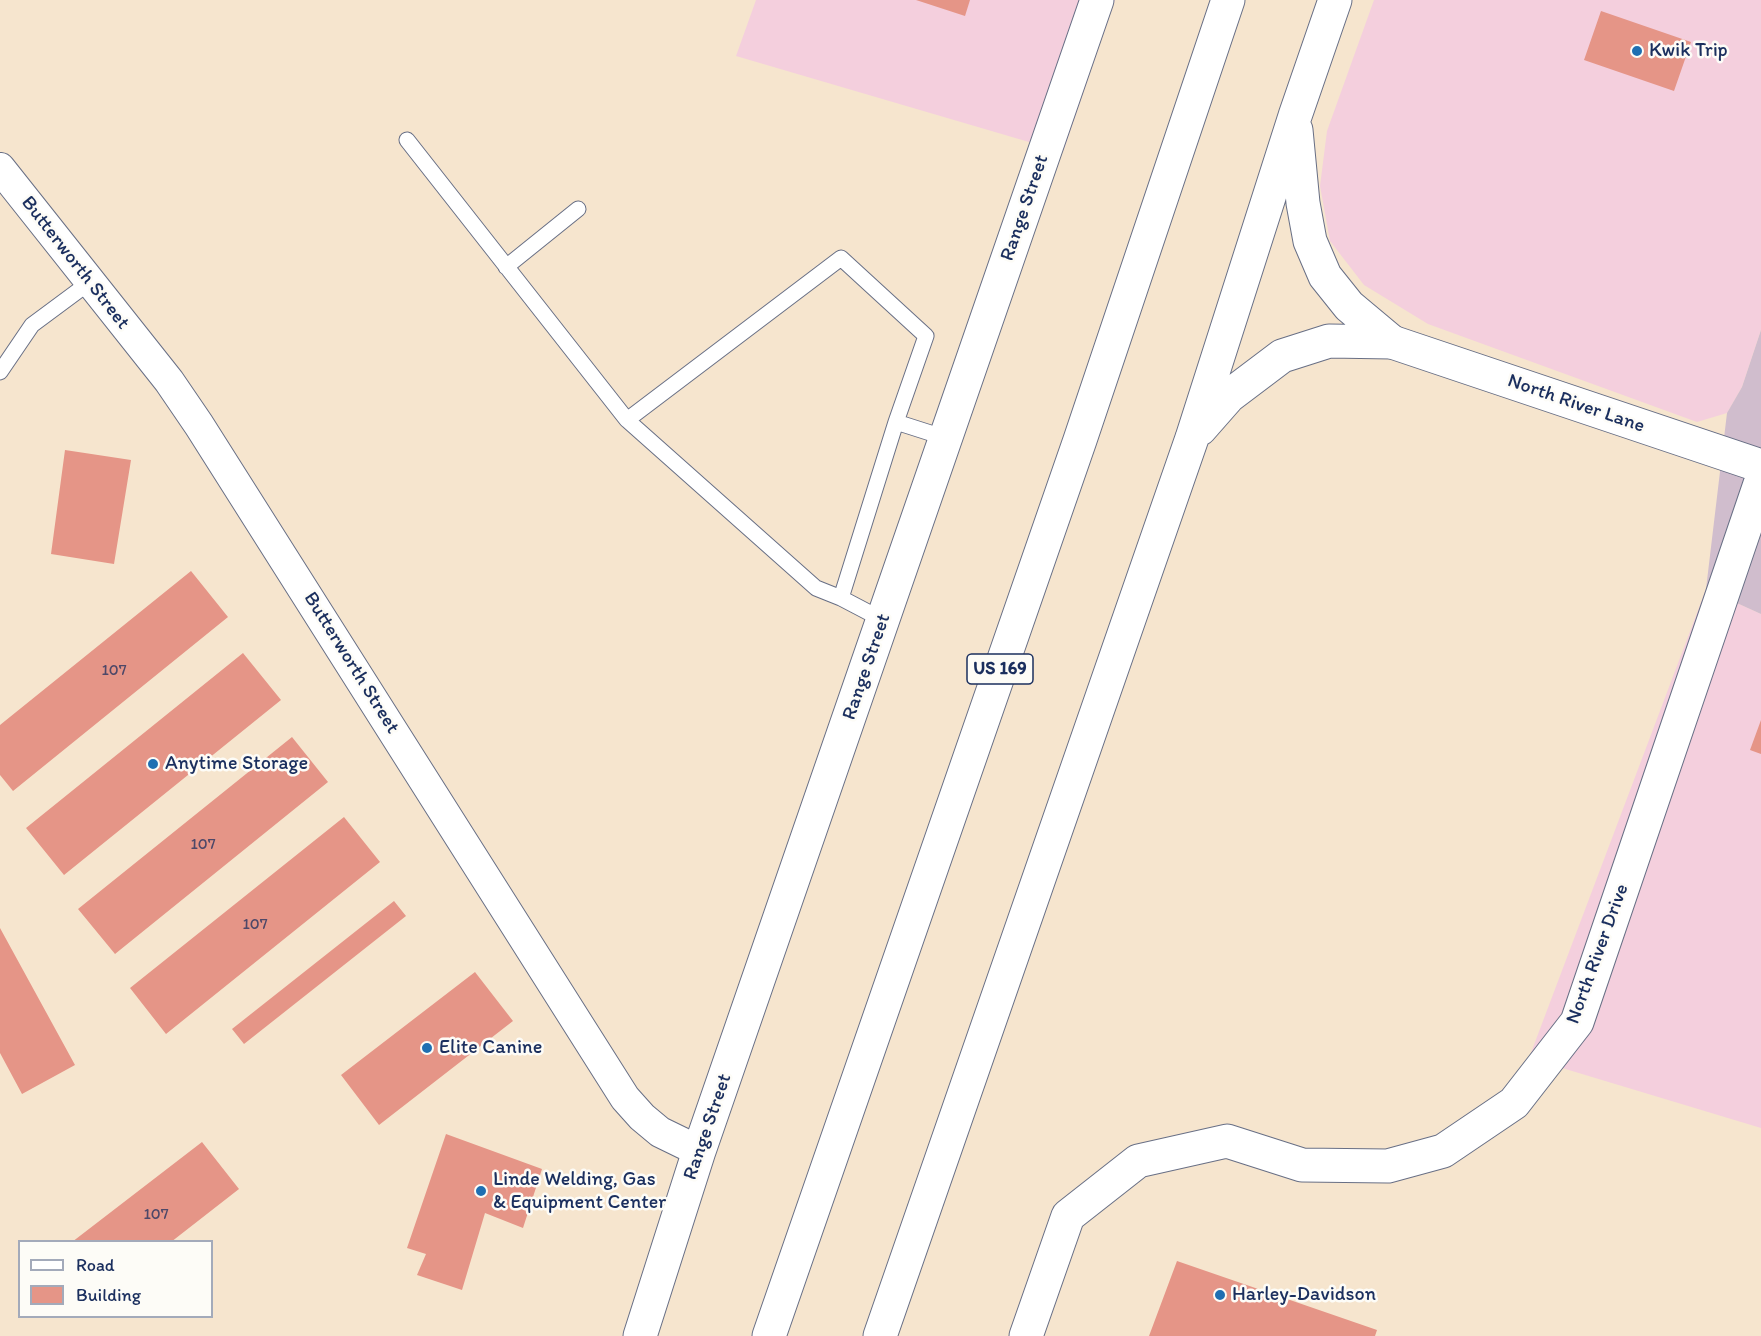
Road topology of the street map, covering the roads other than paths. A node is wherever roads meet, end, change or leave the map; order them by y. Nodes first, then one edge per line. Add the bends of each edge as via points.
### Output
1 (1097, 0) edge
2 (1228, 0) edge
3 (1335, 0) edge
4 (1295, 116) junction
5 (407, 141) dead end
6 (0, 168) edge
7 (578, 209) dead end
8 (506, 267) junction
9 (90, 282) junction
10 (1392, 342) junction
11 (0, 372) edge
12 (627, 420) junction
13 (896, 422) junction
14 (946, 438) junction
15 (1192, 438) junction
16 (1761, 466) edge
17 (1761, 481) edge
18 (841, 598) junction
19 (883, 620) junction
20 (699, 1151) junction
21 (640, 1336) edge
22 (769, 1336) edge
23 (880, 1336) edge
24 (1026, 1336) edge

1 - 14 main road, Range Street
2 - 22 main road, US 169
3 - 4 main road
4 - 10 main road via 1310,241 1325,276 1349,306
4 - 15 main road
5 - 8 lane
6 - 9 street, Butterworth Street
7 - 8 lane
8 - 12 lane
9 - 11 lane via 32,325
9 - 20 street, Butterworth Street via 199,425 625,1098 660,1132
10 - 15 main road via 1329,341 1282,356 1230,396
10 - 16 main road, North River Lane
12 - 13 lane via 842,258 926,336
12 - 18 lane via 816,588
13 - 14 lane
13 - 18 lane
14 - 19 main road, Range Street
15 - 23 main road
17 - 24 main road, North River Drive via 1577,1023 1514,1103 1443,1150 1388,1166 1302,1165 1227,1141 1137,1161 1068,1216
18 - 19 lane
19 - 20 main road, Range Street
20 - 21 main road, Range Street

